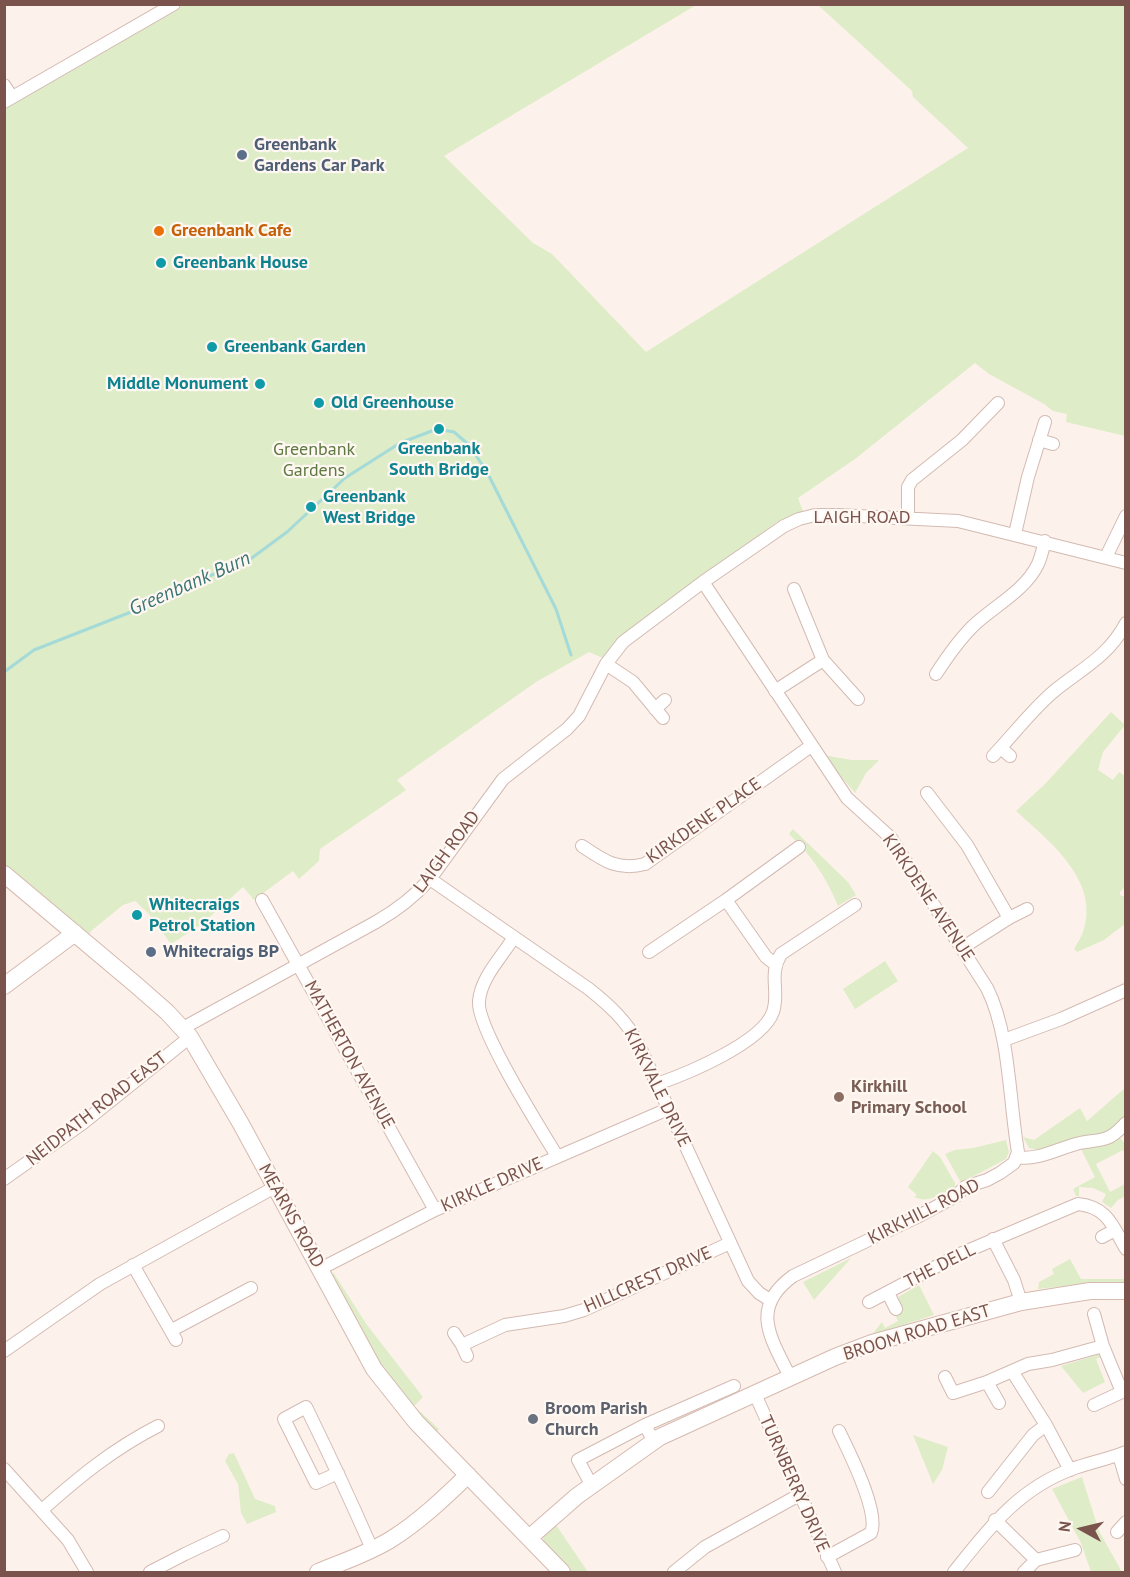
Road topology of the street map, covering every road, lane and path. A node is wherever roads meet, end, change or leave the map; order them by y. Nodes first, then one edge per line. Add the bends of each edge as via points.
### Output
1 (174, 4) edge
2 (4, 85) edge
3 (8, 99) edge
4 (996, 410) dead end
5 (1045, 422) dead end
6 (1039, 440) junction
7 (1053, 444) dead end
8 (1125, 516) edge
9 (908, 518) junction
10 (1015, 534) junction
11 (1045, 541) junction
12 (1106, 557) junction
13 (1125, 563) edge
14 (703, 582) junction
15 (794, 597) dead end
16 (1125, 623) edge
17 (823, 660) junction
18 (606, 664) junction
19 (936, 674) dead end
20 (775, 691) junction
21 (858, 699) dead end
22 (665, 700) dead end
23 (811, 746) junction
24 (1001, 753) dead end
25 (927, 793) dead end
26 (799, 847) dead end
27 (586, 853) dead end
28 (4, 874) edge
29 (430, 879) junction
30 (262, 900) dead end
31 (726, 900) junction
32 (855, 905) dead end
33 (1027, 909) dead end
34 (1009, 918) junction
35 (75, 933) junction
36 (514, 937) junction
37 (962, 948) junction
38 (649, 952) dead end
39 (775, 964) junction
40 (299, 965) junction
41 (4, 986) edge
42 (1125, 990) edge
43 (186, 1033) junction
44 (1004, 1040) junction
45 (657, 1084) junction
46 (668, 1109) junction
47 (1125, 1123) edge
48 (556, 1156) junction
49 (1016, 1158) junction
50 (4, 1179) edge
51 (275, 1187) junction
52 (435, 1210) junction
53 (1115, 1230) junction
54 (1102, 1238) dead end
55 (993, 1239) junction
56 (730, 1244) junction
57 (1125, 1250) edge
58 (133, 1265) junction
59 (320, 1269) junction
60 (251, 1288) dead end
61 (1125, 1292) edge
62 (888, 1293) junction
63 (770, 1300) junction
64 (869, 1302) dead end
65 (1021, 1302) junction
66 (896, 1309) dead end
67 (1094, 1314) dead end
68 (454, 1333) dead end
69 (1103, 1346) junction
70 (4, 1351) edge
71 (1012, 1371) junction
72 (790, 1377) junction
73 (945, 1377) dead end
74 (987, 1382) junction
75 (734, 1386) dead end
76 (754, 1394) junction
77 (999, 1403) dead end
78 (1094, 1405) dead end
79 (645, 1425) junction
80 (1046, 1425) junction
81 (158, 1426) dead end
82 (839, 1431) dead end
83 (654, 1442) junction
84 (1122, 1454) edge
85 (4, 1470) edge
86 (1070, 1470) junction
87 (338, 1473) junction
88 (468, 1475) junction
89 (1125, 1479) edge
90 (591, 1485) junction
91 (988, 1492) dead end
92 (799, 1495) junction
93 (42, 1510) junction
94 (995, 1520) junction
95 (223, 1536) dead end
96 (529, 1538) junction
97 (372, 1549) junction
98 (1075, 1550) dead end
99 (827, 1557) junction
100 (1036, 1560) junction
101 (87, 1572) edge
102 (150, 1572) edge
103 (318, 1572) edge
104 (562, 1572) edge
105 (674, 1572) edge
106 (835, 1572) edge
107 (954, 1572) edge
108 (1024, 1572) edge

1 - 3 street
2 - 3 street
4 - 9 street via 912,480 908,487
5 - 6 street
6 - 7 street
6 - 10 street
8 - 12 street
9 - 10 street, LAIGH ROAD via 958,521
9 - 14 street, LAIGH ROAD via 815,515 799,519
10 - 11 street, LAIGH ROAD
11 - 12 street, LAIGH ROAD
11 - 19 street via 1031,574 945,651
12 - 13 street, LAIGH ROAD
14 - 18 street, LAIGH ROAD via 623,642
14 - 20 street, KIRKDENE AVENUE
15 - 17 street
16 - 24 street via 1102,655 1032,712
17 - 20 street
17 - 21 street via 843,692
18 - 22 street via 633,682 659,714
18 - 29 street, LAIGH ROAD via 579,716 503,779
20 - 23 street, KIRKDENE AVENUE
23 - 27 street, KIRKDENE PLACE via 645,864 620,867
23 - 37 street, KIRKDENE AVENUE via 847,798 891,838
25 - 34 street via 931,807 967,844
26 - 31 street
28 - 35 street, MEARNS ROAD
29 - 36 street, KIRKVALE DRIVE
29 - 40 street, LAIGH ROAD via 398,909
30 - 40 street, MATHERTON AVENUE
31 - 38 street
31 - 39 street
32 - 39 street via 789,948
33 - 34 street
34 - 37 street
35 - 41 street
35 - 43 street, MEARNS ROAD
36 - 45 street, KIRKVALE DRIVE via 607,1003 634,1035
36 - 48 street via 484,983 479,1009 488,1035
37 - 44 street, KIRKDENE AVENUE via 994,1002
39 - 45 street via 773,1013 758,1031 720,1058
40 - 43 street, LAIGH ROAD
40 - 52 street, MATHERTON AVENUE
42 - 44 street via 1061,1020
43 - 50 street, NEIDPATH ROAD EAST via 83,1123
43 - 51 street, MEARNS ROAD
44 - 49 street, KIRKDENE AVENUE
45 - 46 street, KIRKVALE DRIVE
46 - 48 street, KIRKLE DRIVE
46 - 56 street, KIRKVALE DRIVE
47 - 49 street via 1108,1138 1041,1156
48 - 52 street, KIRKLE DRIVE
49 - 63 street, KIRKHILL ROAD via 1009,1168 987,1180 965,1187 917,1217 793,1276
51 - 58 street
51 - 59 street, MEARNS ROAD
52 - 59 street, KIRKLE DRIVE
53 - 54 street
53 - 55 street, THE DELL via 1107,1215 1078,1204
53 - 57 street, THE DELL
55 - 62 street, THE DELL
55 - 65 street, THE DELL
56 - 63 street, KIRKVALE DRIVE via 753,1288
56 - 68 street, HILLCREST DRIVE via 584,1310 505,1325 465,1351
58 - 60 street via 174,1335
58 - 70 street
59 - 88 street, MEARNS ROAD via 381,1379
61 - 65 street, BROOM ROAD EAST via 1090,1292
62 - 64 street, THE DELL
62 - 66 street, THE DELL
63 - 72 street via 766,1314 769,1335
65 - 72 street, BROOM ROAD EAST via 872,1343
67 - 69 street
69 - 71 street
69 - 78 street via 1122,1392
71 - 74 street
71 - 80 street
72 - 76 street, BROOM ROAD EAST
73 - 74 street via 953,1393
74 - 77 street
75 - 79 street
76 - 83 street, BROOM ROAD EAST
76 - 92 street, TURNBERRY DRIVE
79 - 83 street
79 - 90 street via 578,1460
80 - 86 street
80 - 91 street via 1033,1435
81 - 93 street via 96,1463
82 - 99 street via 874,1526 871,1533
83 - 90 street, BROOM ROAD EAST
84 - 86 street
84 - 89 street
85 - 93 street
86 - 94 street via 1030,1490
87 - 87 street via 306,1407 284,1419 316,1483
87 - 97 street
88 - 96 street, MEARNS ROAD
88 - 97 street via 428,1512
90 - 96 street, BROOM ROAD EAST
92 - 99 street, TURNBERRY DRIVE
92 - 105 street via 705,1547
93 - 101 street via 68,1539
94 - 100 street
94 - 107 street
95 - 102 street via 205,1537
96 - 104 street, MEARNS ROAD
97 - 103 street
98 - 100 street
99 - 106 street, TURNBERRY DRIVE
100 - 108 street

